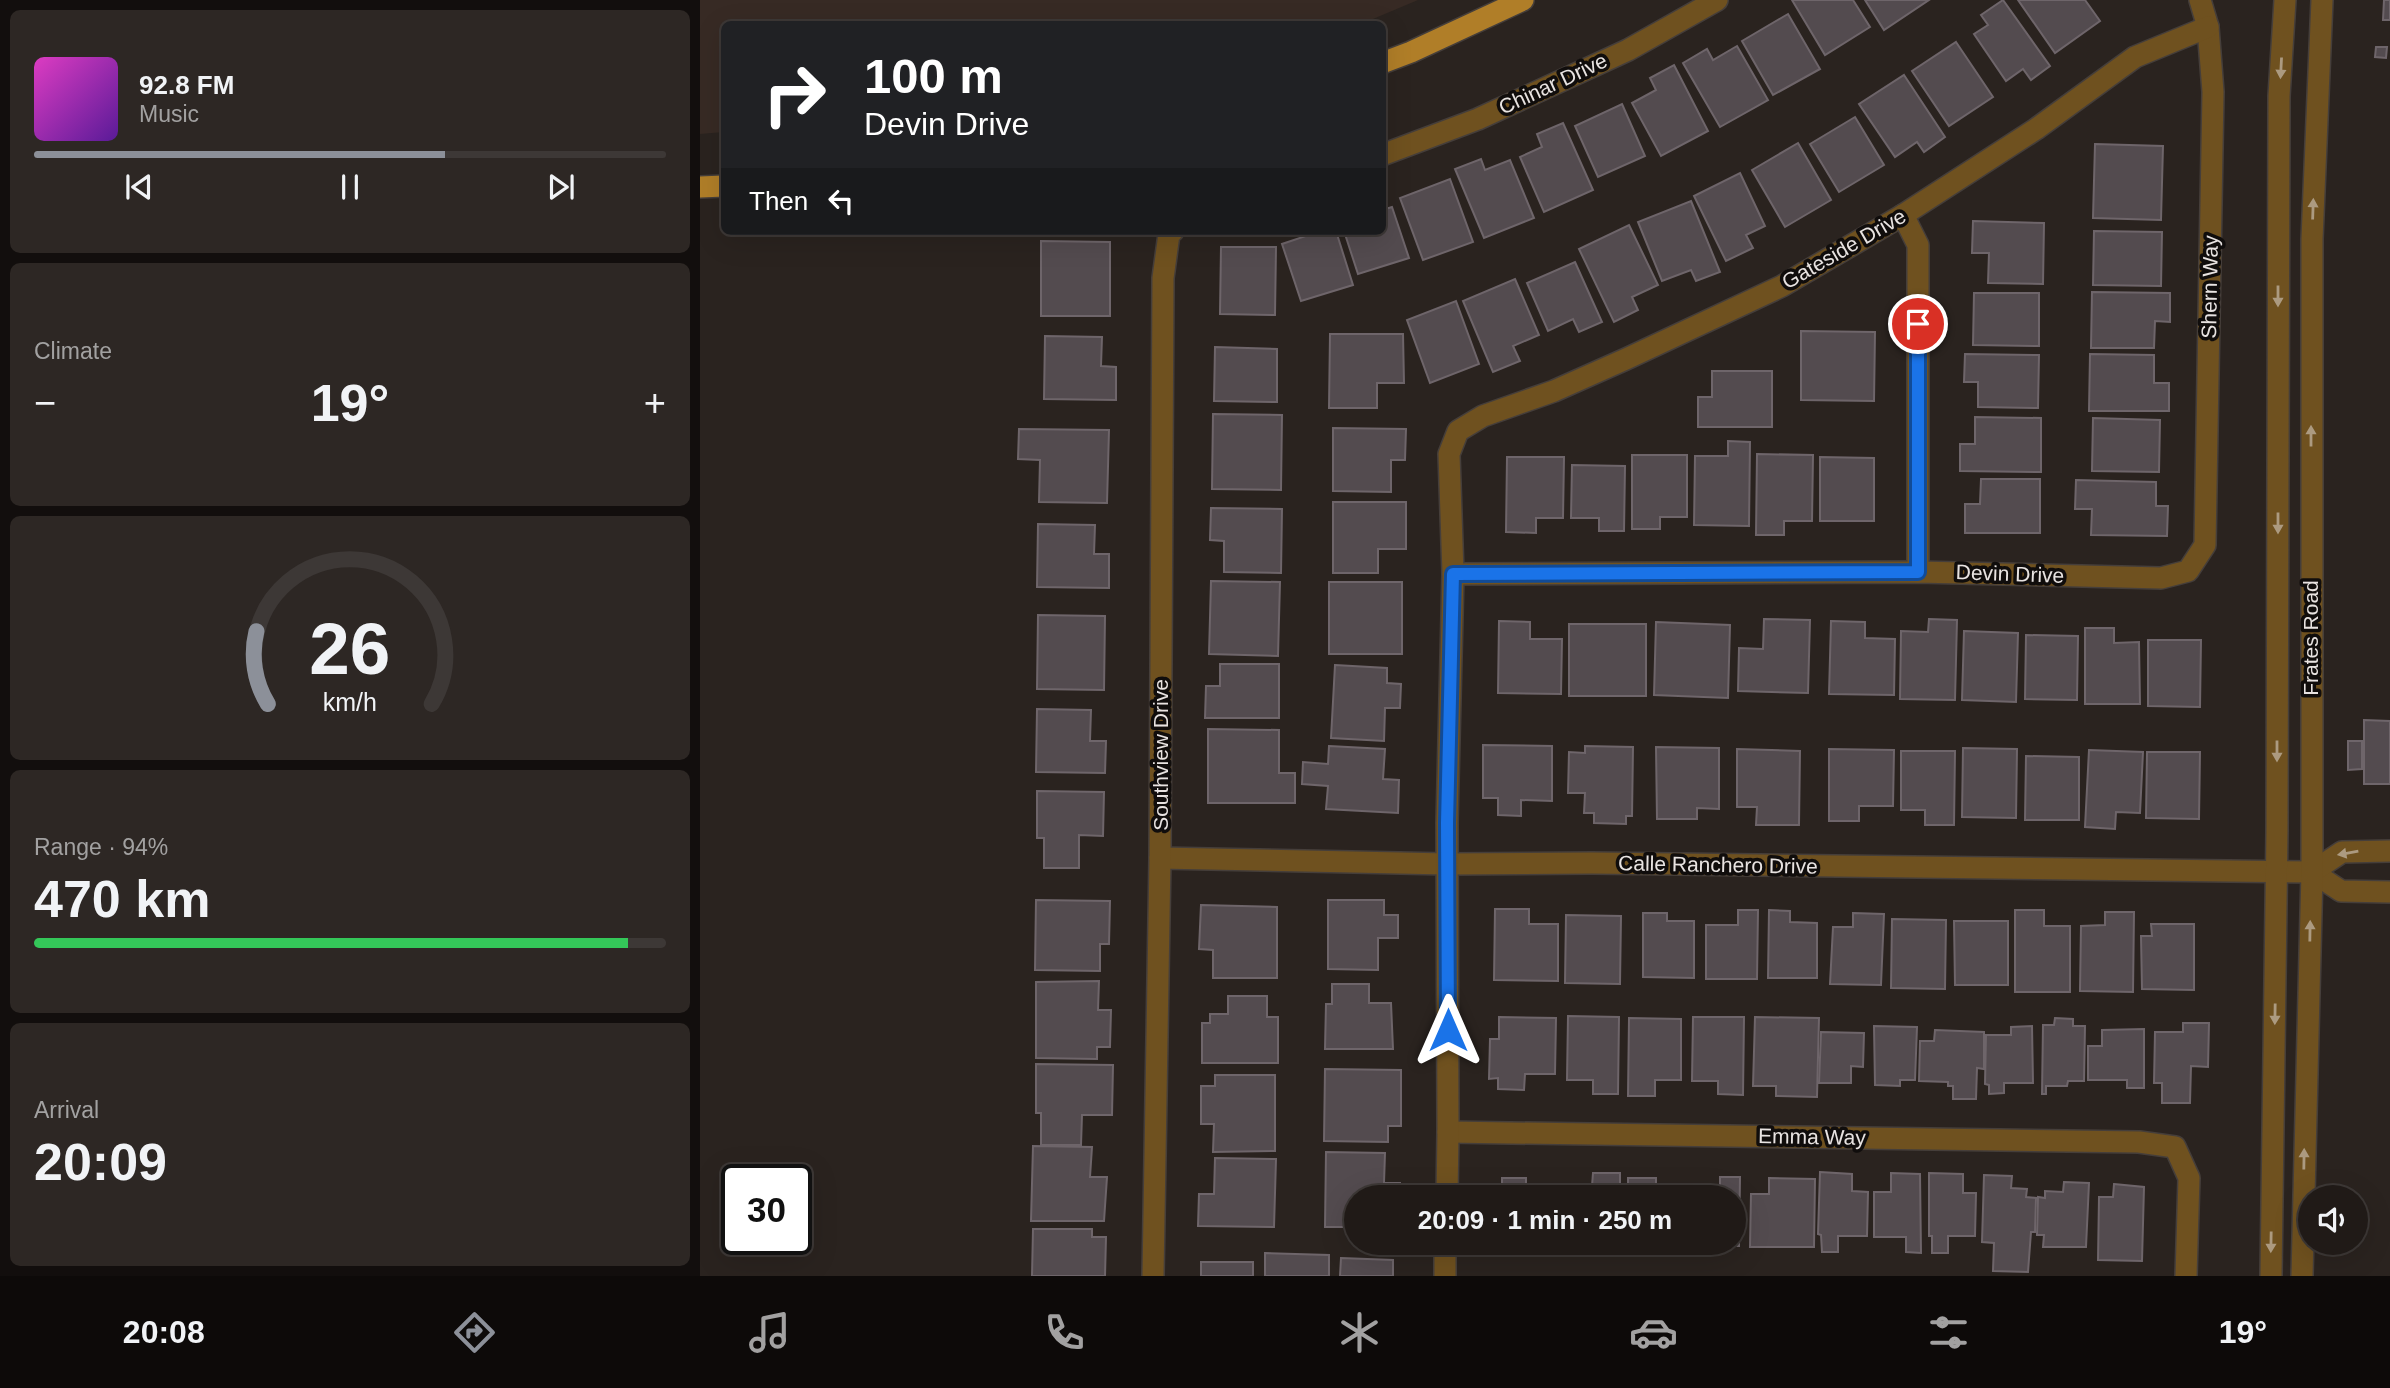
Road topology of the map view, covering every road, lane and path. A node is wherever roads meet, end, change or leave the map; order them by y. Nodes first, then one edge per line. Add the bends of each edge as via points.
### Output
1 (1523, 0) edge
2 (1717, 0) edge
3 (2200, 0) edge
4 (2285, 0) edge
5 (2322, 0) edge
6 (2208, 27) junction
7 (1386, 61) edge
8 (1386, 154) edge
9 (721, 186) edge
10 (700, 187) edge
11 (1903, 215) junction
12 (1170, 235) edge
13 (2188, 571) joint
14 (1918, 572) junction
15 (1453, 574) junction
16 (2390, 851) edge
17 (1160, 858) junction
18 (1447, 864) junction
19 (2312, 872) junction
20 (2277, 873) junction
21 (2390, 892) edge
22 (1448, 1132) junction
23 (1447, 1185) edge
24 (1446, 1255) edge
25 (1153, 1276) edge
26 (1445, 1276) edge
27 (2186, 1276) edge
28 (2271, 1276) edge
29 (2302, 1276) edge

1 - 7 main road
2 - 8 street, Chinar Drive via 1628,50 1478,119
3 - 6 street, Shern Way
4 -> 20 street, Frates Road via 2279,110
19 -> 5 street, Frates Road via 2312,239
6 - 11 street, Gateside Drive via 2135,57 2036,129
6 - 13 street, Shern Way via 2213,92 2205,545
9 - 10 main road
11 - 14 street via 1918,245
11 - 15 street, Gateside Drive via 1770,291 1458,431 1449,454
12 - 17 street, Southview Drive via 1163,278
13 - 14 street, Devin Drive via 2161,578
14 - 15 street, Devin Drive
15 - 18 street
16 -> 19 street via 2342,852
17 - 18 street, Calle Ranchero Drive
17 - 25 street, Southview Drive
18 - 20 street, Calle Ranchero Drive
18 - 22 street
19 - 20 street, Calle Ranchero Drive
19 - 21 street via 2342,891
29 -> 19 street, Frates Road
20 -> 28 street, Frates Road
22 - 23 street
22 - 27 street, Emma Way via 2139,1142 2175,1147 2189,1178
24 - 26 street

